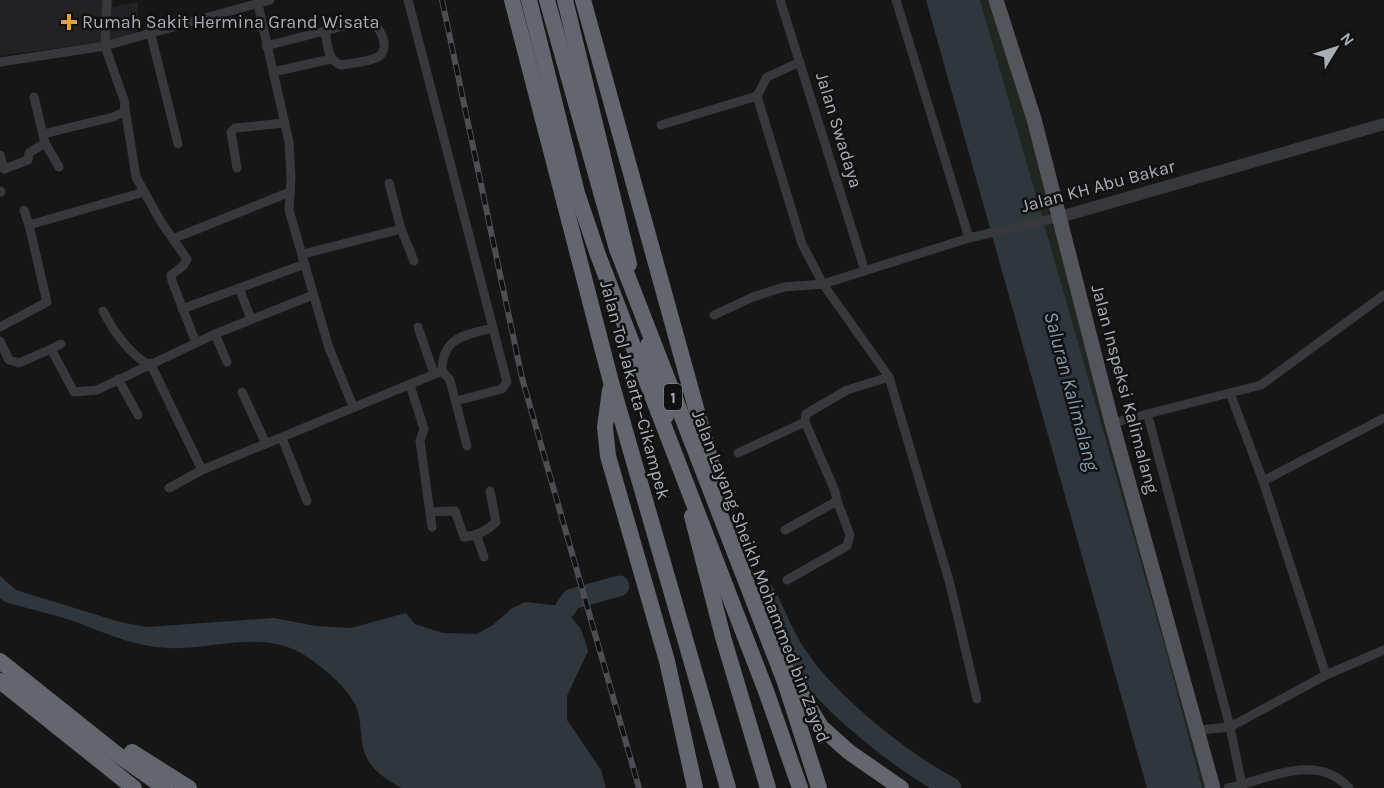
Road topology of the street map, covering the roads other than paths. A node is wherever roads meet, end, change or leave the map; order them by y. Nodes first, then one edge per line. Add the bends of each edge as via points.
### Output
1 (107, 0) edge
2 (270, 0) edge
3 (408, 0) edge
4 (512, 0) edge
5 (528, 0) edge
6 (547, 0) edge
7 (565, 0) edge
8 (583, 0) edge
9 (780, 0) edge
10 (896, 0) edge
11 (996, 0) edge
12 (258, 2) edge
13 (325, 32) junction
14 (151, 35) junction
15 (105, 46) junction
16 (266, 46) junction
17 (332, 59) junction
18 (0, 62) edge
19 (800, 62) junction
20 (273, 72) junction
21 (757, 96) junction
22 (34, 97) dead end
23 (125, 108) junction
24 (285, 123) junction
25 (1384, 124) edge
26 (661, 125) dead end
27 (44, 138) junction
28 (178, 144) dead end
29 (0, 155) edge
30 (59, 167) dead end
31 (237, 168) dead end
32 (389, 183) dead end
33 (144, 192) junction
34 (290, 192) junction
35 (24, 210) dead end
36 (1054, 218) junction
37 (29, 225) junction
38 (401, 229) junction
39 (175, 238) junction
40 (969, 238) junction
41 (303, 254) junction
42 (414, 261) dead end
43 (305, 264) junction
44 (865, 271) junction
45 (823, 284) junction
46 (239, 288) junction
47 (313, 295) junction
48 (1384, 296) edge
49 (182, 309) junction
50 (102, 310) dead end
51 (714, 315) dead end
52 (251, 319) junction
53 (0, 327) edge
54 (418, 327) dead end
55 (493, 328) junction
56 (215, 334) junction
57 (0, 341) edge
58 (196, 343) junction
59 (61, 344) dead end
60 (51, 349) junction
61 (227, 362) dead end
62 (149, 363) junction
63 (438, 373) junction
64 (889, 377) junction
65 (118, 379) junction
66 (611, 382) junction
67 (410, 385) junction
68 (243, 392) dead end
69 (1230, 393) junction
70 (456, 401) junction
71 (353, 406) junction
72 (138, 415) dead end
73 (1148, 416) junction
74 (1384, 418) edge
75 (805, 422) junction
76 (1112, 423) junction
77 (282, 438) junction
78 (266, 444) junction
79 (467, 446) dead end
80 (738, 453) dead end
81 (202, 470) junction
82 (1263, 481) junction
83 (169, 488) dead end
84 (490, 491) dead end
85 (307, 501) dead end
86 (837, 501) junction
87 (430, 512) junction
88 (432, 527) dead end
89 (785, 530) dead end
90 (476, 534) junction
91 (484, 557) dead end
92 (787, 580) dead end
93 (1384, 650) edge
94 (0, 661) edge
95 (1326, 675) junction
96 (0, 681) edge
97 (977, 699) dead end
98 (65, 711) junction
99 (1230, 727) junction
100 (1199, 730) junction
101 (87, 752) junction
102 (1242, 785) junction
103 (118, 788) edge
104 (134, 788) edge
105 (165, 788) edge
106 (189, 788) edge
107 (695, 788) edge
108 (728, 788) edge
109 (768, 788) edge
110 (800, 788) edge
111 (819, 788) edge
112 (901, 788) edge
113 (1213, 788) edge
114 (1228, 788) edge
115 (1349, 788) edge

1 - 15 street
2 - 12 street
3 - 55 street
4 - 66 highway, Jalan Tol Jakarta–Cikampek
5 - 110 highway, Jalan Layang Sheikh Mohammed bin Zayed / 1, bridge via 577,193 598,255
6 - 111 highway, Jalan Layang Sheikh Mohammed bin Zayed / 1, bridge via 617,249 785,682
7 - 109 highway, Jalan Tol Jakarta–Cikampek / 1 via 715,607
8 - 112 highway via 746,580 771,642 821,726 849,752
9 - 19 street, Jalan Swadaya
10 - 40 street
11 - 36 main road, Jalan Inspeksi Kalimalang via 1034,119
12 - 14 street
12 - 16 street
13 - 16 street
13 - 17 street
13 - 17 street via 367,20 374,21 380,30 384,48 378,57 341,65
14 - 15 street
14 - 28 street
15 - 18 street
15 - 23 street
16 - 20 street
17 - 20 street
19 - 21 street via 767,77
19 - 44 street, Jalan Swadaya
20 - 24 street
21 - 26 street
21 - 45 street via 802,244
22 - 27 street
23 - 27 street via 113,117
23 - 33 street via 135,172
24 - 31 street via 235,128 231,132
24 - 34 street via 291,161
25 - 36 street, Jalan KH Abu Bakar
27 - 29 street via 29,153 28,160 11,167 4,169
27 - 30 street
32 - 38 street
33 - 37 street
33 - 39 street
34 - 39 street
34 - 41 street via 290,210
35 - 37 street
36 - 40 street, Jalan KH Abu Bakar
36 - 76 main road, Jalan Inspeksi Kalimalang
37 - 53 street via 47,302
38 - 41 street
38 - 42 street
39 - 49 street via 187,259 171,275
40 - 44 street, Jalan KH Abu Bakar
41 - 43 street
43 - 46 street
43 - 47 street
44 - 45 street, Jalan KH Abu Bakar
45 - 51 street, Jalan KH Abu Bakar via 784,287
45 - 64 street
46 - 49 street
46 - 52 street
47 - 52 street
47 - 71 street
48 - 69 street via 1261,385
49 - 58 street
50 - 62 street via 135,356
52 - 56 street
54 - 63 street
55 - 63 street via 453,342 444,350
55 - 70 street via 506,386
56 - 58 street
56 - 61 street
57 - 60 street via 9,360 19,363
58 - 62 street
59 - 60 street
60 - 65 street via 74,392 97,390
62 - 65 street
62 - 81 street
63 - 67 street
63 - 70 street via 450,380
64 - 75 street via 848,390 809,410
64 - 97 street via 950,584
65 - 72 street
66 - 107 highway via 605,427 608,456 667,661
66 - 108 highway, Jalan Tol Jakarta–Cikampek
67 - 71 street
67 - 87 street via 424,429 420,441
68 - 78 street
69 - 73 street
69 - 82 street
70 - 79 street
71 - 77 street
73 - 76 street
73 - 99 street
74 - 82 street
75 - 80 street
75 - 86 street
76 - 100 main road, Jalan Inspeksi Kalimalang
77 - 78 street
77 - 85 street
78 - 81 street
81 - 83 street
82 - 95 street
84 - 90 street via 496,522
86 - 89 street
86 - 92 street via 850,535 847,546
87 - 88 street
87 - 90 street via 455,511 464,537
90 - 91 street
93 - 95 street
94 - 98 highway
95 - 99 street
96 - 101 highway
98 - 105 highway
98 - 106 highway
99 - 100 street
99 - 102 street
100 - 113 main road, Jalan Inspeksi Kalimalang
101 - 103 highway
101 - 104 highway
102 - 114 street
102 - 115 street via 1309,768 1329,773

